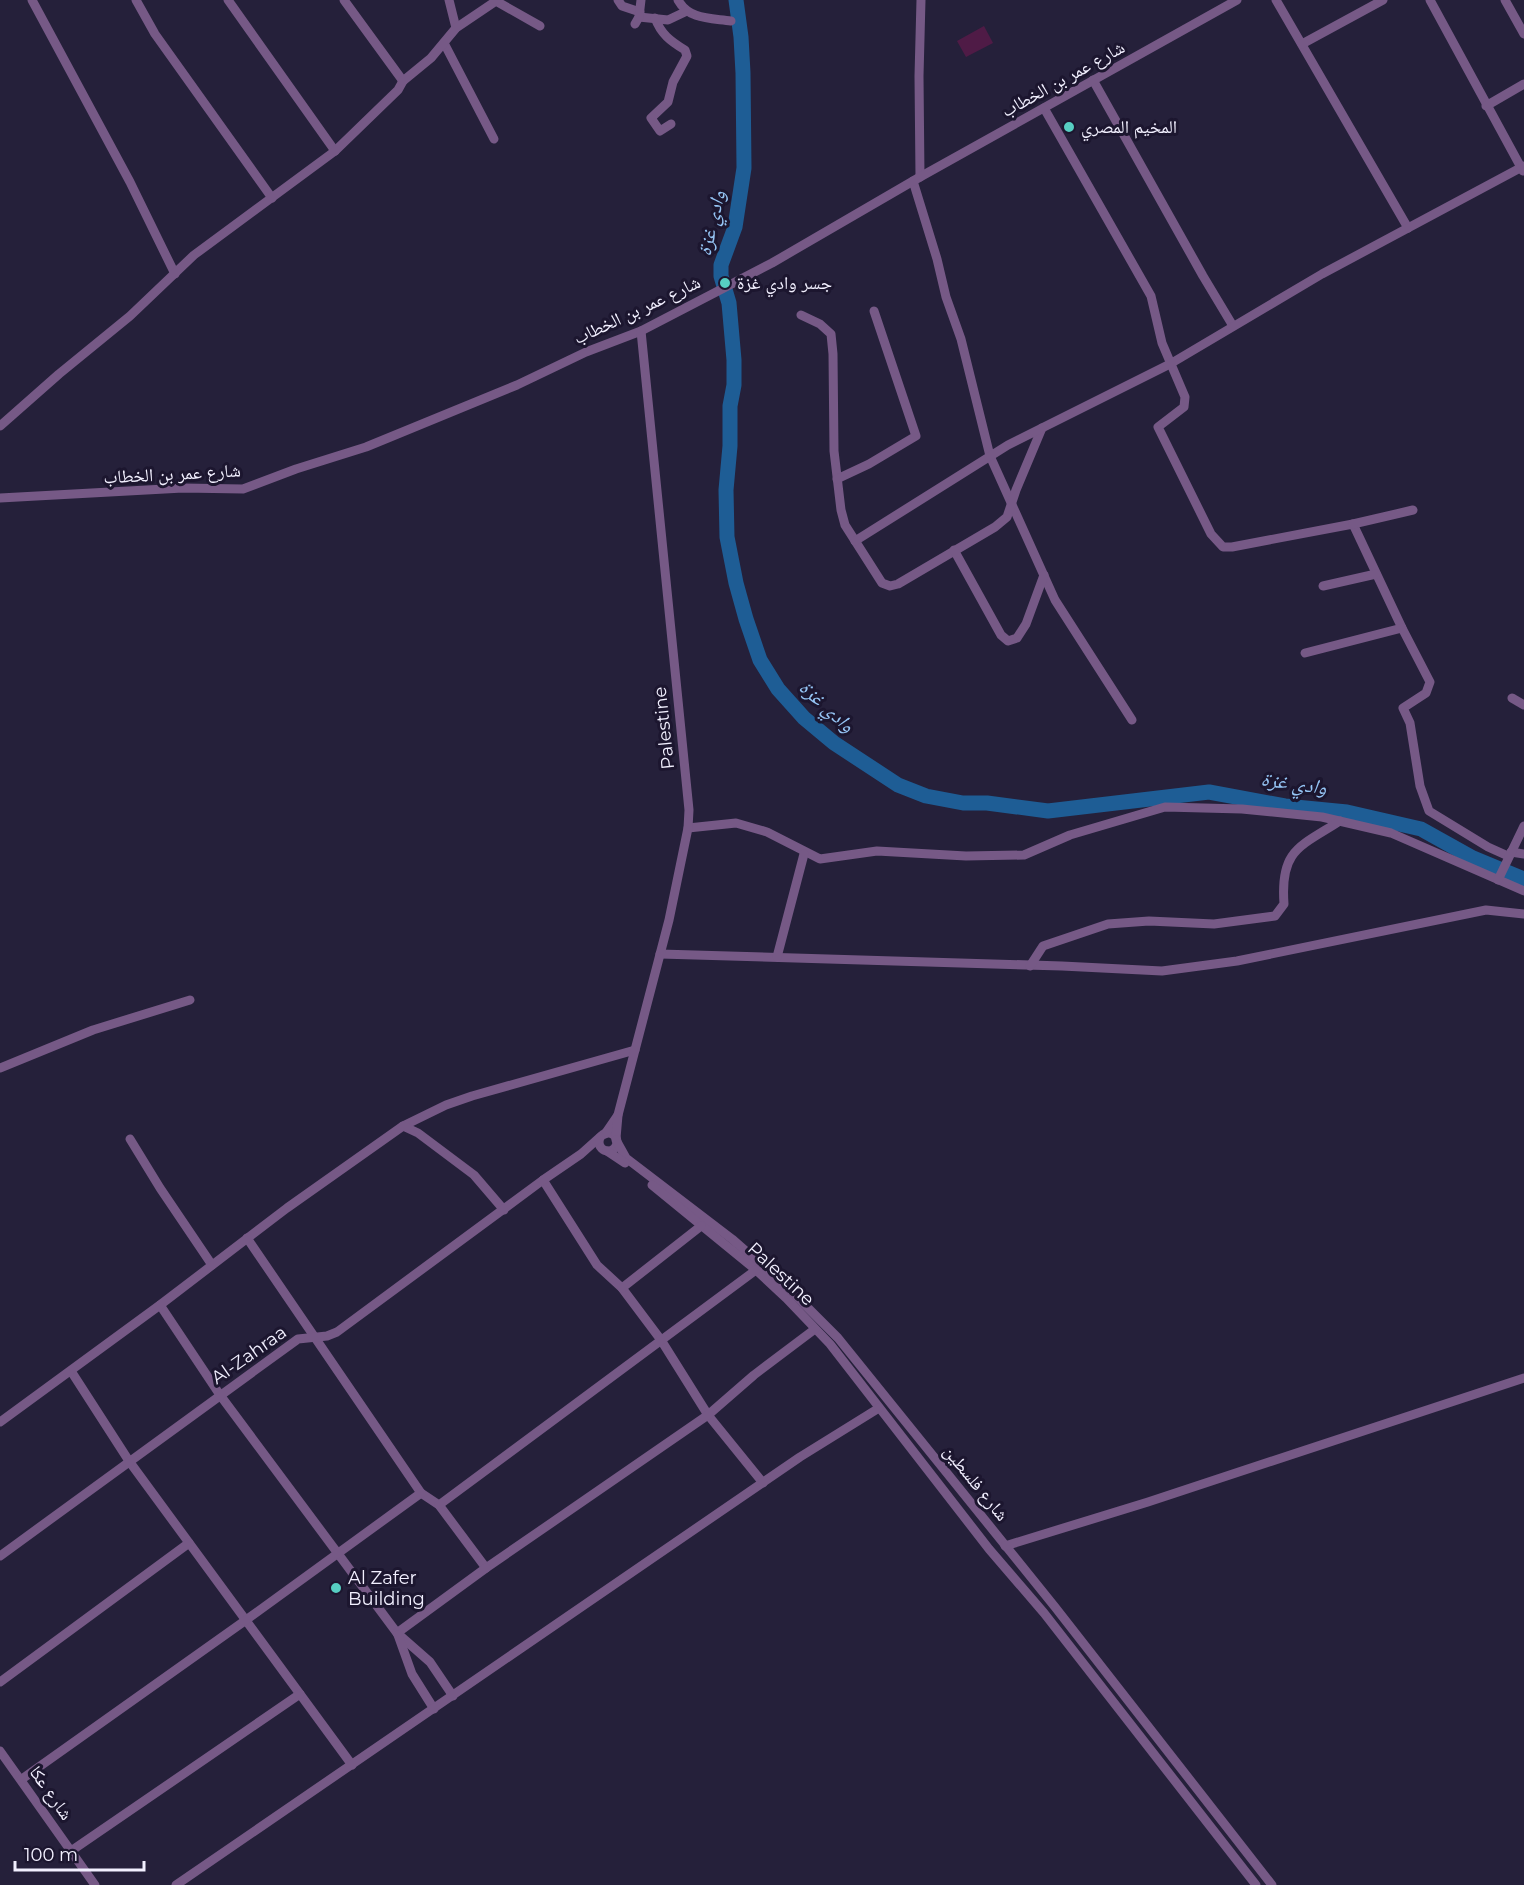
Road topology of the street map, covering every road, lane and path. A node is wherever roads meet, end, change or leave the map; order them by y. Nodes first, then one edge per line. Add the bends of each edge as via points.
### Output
1 (32, 0) edge
2 (136, 0) edge
3 (228, 0) edge
4 (344, 0) edge
5 (449, 0) edge
6 (618, 0) edge
7 (641, 0) edge
8 (678, 0) edge
9 (921, 0) edge
10 (1276, 0) edge
11 (1383, 0) edge
12 (1430, 0) edge
13 (1505, 0) edge
14 (1233, 1) edge
15 (687, 10) junction
16 (638, 18) junction
17 (655, 18) junction
18 (731, 21) dead end
19 (540, 26) dead end
20 (456, 28) junction
21 (1524, 34) edge
22 (444, 43) junction
23 (1302, 44) junction
24 (1093, 80) junction
25 (403, 81) junction
26 (1524, 84) edge
27 (1486, 106) junction
28 (1044, 108) junction
29 (671, 124) dead end
30 (494, 138) dead end
31 (335, 151) junction
32 (1523, 168) edge
33 (917, 179) junction
34 (272, 198) junction
35 (1408, 228) junction
36 (175, 274) junction
37 (874, 311) dead end
38 (801, 315) dead end
39 (1233, 326) junction
40 (641, 331) junction
41 (1170, 364) junction
42 (0, 426) edge
43 (1042, 428) junction
44 (990, 456) junction
45 (837, 479) junction
46 (0, 498) edge
47 (1012, 505) junction
48 (1413, 510) dead end
49 (1353, 524) junction
50 (855, 541) junction
51 (954, 550) junction
52 (1377, 574) junction
53 (1044, 575) junction
54 (1323, 586) dead end
55 (1402, 628) junction
56 (1305, 653) dead end
57 (1512, 698) dead end
58 (1524, 705) edge
59 (1132, 720) dead end
60 (1340, 821) junction
61 (1524, 826) edge
62 (688, 828) junction
63 (804, 854) dead end
64 (1524, 854) edge
65 (1504, 866) junction
66 (1524, 891) edge
67 (1524, 914) edge
68 (660, 954) junction
69 (777, 957) junction
70 (1029, 966) junction
71 (190, 1000) dead end
72 (635, 1050) junction
73 (0, 1068) edge
74 (618, 1115) junction
75 (403, 1126) junction
76 (603, 1135) junction
77 (130, 1139) dead end
78 (616, 1139) junction
79 (606, 1151) junction
80 (581, 1154) junction
81 (543, 1180) junction
82 (504, 1210) junction
83 (701, 1226) junction
84 (247, 1238) junction
85 (212, 1265) junction
86 (756, 1270) junction
87 (622, 1288) junction
88 (160, 1305) junction
89 (815, 1329) junction
90 (317, 1338) junction
91 (661, 1340) junction
92 (71, 1371) junction
93 (1524, 1378) edge
94 (220, 1395) junction
95 (879, 1408) junction
96 (708, 1415) junction
97 (0, 1422) edge
98 (908, 1445) joint
99 (129, 1461) junction
100 (763, 1483) junction
101 (421, 1493) junction
102 (439, 1505) junction
103 (189, 1543) junction
104 (1005, 1545) junction
105 (338, 1553) junction
106 (0, 1556) edge
107 (486, 1568) junction
108 (246, 1620) junction
109 (397, 1633) junction
110 (0, 1682) edge
111 (300, 1694) junction
112 (453, 1696) junction
113 (434, 1709) junction
114 (0, 1751) edge
115 (352, 1765) junction
116 (21, 1779) junction
117 (71, 1851) junction
118 (95, 1885) edge
119 (176, 1885) edge
120 (1256, 1885) edge
121 (1272, 1885) edge

1 - 36 street
2 - 34 street via 155,34
3 - 31 street
4 - 25 street
5 - 20 street
6 - 16 street
7 - 16 street
8 - 15 street
9 - 33 street
10 - 23 street
11 - 23 street
12 - 27 street
13 - 21 street
14 - 24 street, شارع عمر بن الخطاب
15 - 17 street via 668,20
15 - 18 street via 697,17
16 - 17 street
17 - 29 street via 660,31 685,50 687,56 673,82 668,102 651,118 660,131
19 - 20 street via 496,1
20 - 22 street
22 - 25 street
22 - 30 street
23 - 35 street
24 - 28 street, شارع عمر بن الخطاب
24 - 39 street
25 - 31 street
26 - 27 street
27 - 32 street
28 - 33 street, شارع عمر بن الخطاب
28 - 41 street via 1151,296
31 - 34 street
32 - 35 street
33 - 40 street, شارع عمر بن الخطاب via 772,263
33 - 44 street
34 - 36 street via 194,255
35 - 39 street
36 - 42 street
37 - 45 street via 916,436
38 - 45 street via 831,334
39 - 41 street
40 - 46 street, شارع عمر بن الخطاب via 366,447 243,489 183,488
40 - 62 street, Palestine
41 - 43 street
41 - 49 street via 1185,397 1184,407 1158,427 1211,534 1223,547
43 - 44 street
43 - 47 street
44 - 47 street
44 - 50 street
45 - 50 street via 845,525
47 - 51 street via 1001,522
47 - 53 street
48 - 49 street
49 - 52 street
50 - 51 street via 882,583 890,586
51 - 53 street via 1000,635 1008,641 1017,638 1026,624
52 - 54 street
52 - 55 street
53 - 59 street via 1055,600
55 - 56 street
55 - 65 street via 1430,682 1426,693 1403,708 1410,723 1419,786 1429,811 1488,847
57 - 58 street
60 - 62 street via 1242,809 1165,807 1070,835 1024,855 877,851 819,859 766,832 736,823
60 - 65 street
60 - 70 street via 1294,851 1283,883 1284,904 1275,916 1214,924 1107,924 1043,946
61 - 65 street
62 - 68 street, Palestine
63 - 69 street
64 - 65 street
65 - 66 street
67 - 70 street via 1486,910 1192,969
68 - 69 street
68 - 72 street, Palestine
69 - 70 street
71 - 73 street via 93,1030
72 - 74 street, Palestine
72 - 75 street via 472,1096
74 - 76 street, Palestine
74 - 78 street, Palestine
75 - 82 street via 474,1175
75 - 84 street
76 - 78 street via 612,1134
76 - 79 street via 599,1145
76 - 80 street, Al-Zahraa
77 - 85 street
78 - 79 street via 615,1148
78 - 104 street, شارع فلسطين via 626,1158 732,1239 838,1338
79 - 80 street, Al-Zahraa
79 - 83 street, Palestine via 625,1162
80 - 81 street, Al-Zahraa
81 - 82 street, Al-Zahraa
81 - 87 street via 597,1265
82 - 90 street, Al-Zahraa via 337,1332
83 - 86 street, Palestine
83 - 87 street
84 - 85 street
84 - 90 street
85 - 88 street
86 - 89 street, Palestine
86 - 91 street
87 - 91 street
88 - 92 street
88 - 94 street
89 - 95 street, Palestine
89 - 96 street
90 - 94 street, Al-Zahraa via 298,1339
90 - 101 street
91 - 96 street
91 - 102 street
92 - 97 street
92 - 99 street
93 - 104 street
94 - 99 street, Al-Zahraa
94 - 105 street
95 - 98 street, Palestine
95 - 100 street
96 - 100 street
96 - 107 street
98 - 120 street, شارع فلسطين
99 - 103 street
99 - 106 street, Al-Zahraa
100 - 112 street
101 - 102 street
101 - 105 street
102 - 107 street
103 - 108 street
103 - 110 street
104 - 121 street, شارع فلسطين
105 - 108 street
105 - 109 street
107 - 109 street
108 - 111 street
108 - 116 street
109 - 112 street via 430,1662
109 - 113 street via 412,1674
111 - 115 street
111 - 117 street
112 - 113 street
113 - 115 street
114 - 116 street, شارع عكا
115 - 119 street
116 - 117 street, شارع عكا
117 - 118 street, شارع عكا

